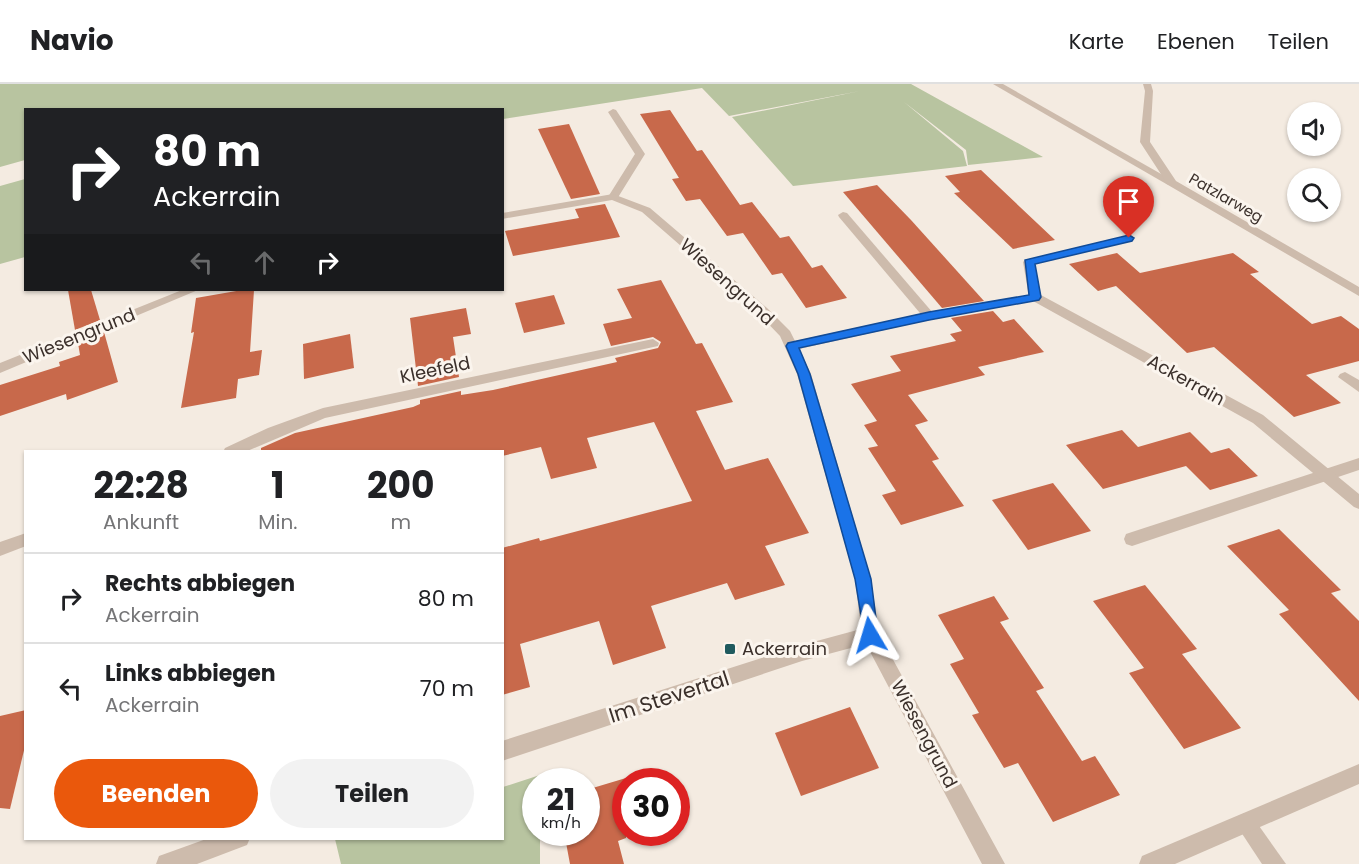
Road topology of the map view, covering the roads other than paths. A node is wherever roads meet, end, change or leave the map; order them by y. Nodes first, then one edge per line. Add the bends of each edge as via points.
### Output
1 (997, 84) edge
2 (1147, 84) edge
3 (613, 112) dead end
4 (1172, 183) junction
5 (613, 197) junction
6 (843, 215) dead end
7 (504, 216) edge
8 (1129, 238) dead end
9 (190, 291) edge
10 (1359, 292) edge
11 (1035, 297) junction
12 (929, 316) junction
13 (653, 343) dead end
14 (792, 346) junction
15 (0, 368) edge
16 (1345, 377) dead end
17 (1359, 387) edge
18 (234, 450) edge
19 (1359, 464) edge
20 (1328, 475) junction
21 (1359, 503) edge
22 (1132, 539) dead end
23 (24, 540) edge
24 (0, 549) edge
25 (870, 635) junction
26 (504, 750) edge
27 (1359, 774) edge
28 (1245, 823) junction
29 (234, 840) edge
30 (167, 864) edge
31 (994, 864) edge
32 (1150, 864) edge
33 (1275, 864) edge

1 - 4 street
2 - 4 street, Patzlarweg via 1145,142
3 - 5 street via 640,154
4 - 10 street, Patzlarweg
5 - 7 street
5 - 14 street, Wiesengrund via 646,210 763,311
6 - 12 street
8 - 11 street via 1029,262
9 - 15 street, Wiesengrund
11 - 12 street
11 - 20 street, Ackerrain via 1258,419
12 - 14 street
13 - 18 street, Kleefeld via 323,413
14 - 25 street, Wiesengrund via 804,374 863,579
16 - 17 street
19 - 20 street
20 - 21 street, Ackerrain
20 - 22 street
23 - 24 street
25 - 26 street, Im Stevertal via 802,653
25 - 31 street, Wiesengrund
27 - 28 street
28 - 32 street
28 - 33 street
29 - 30 street

